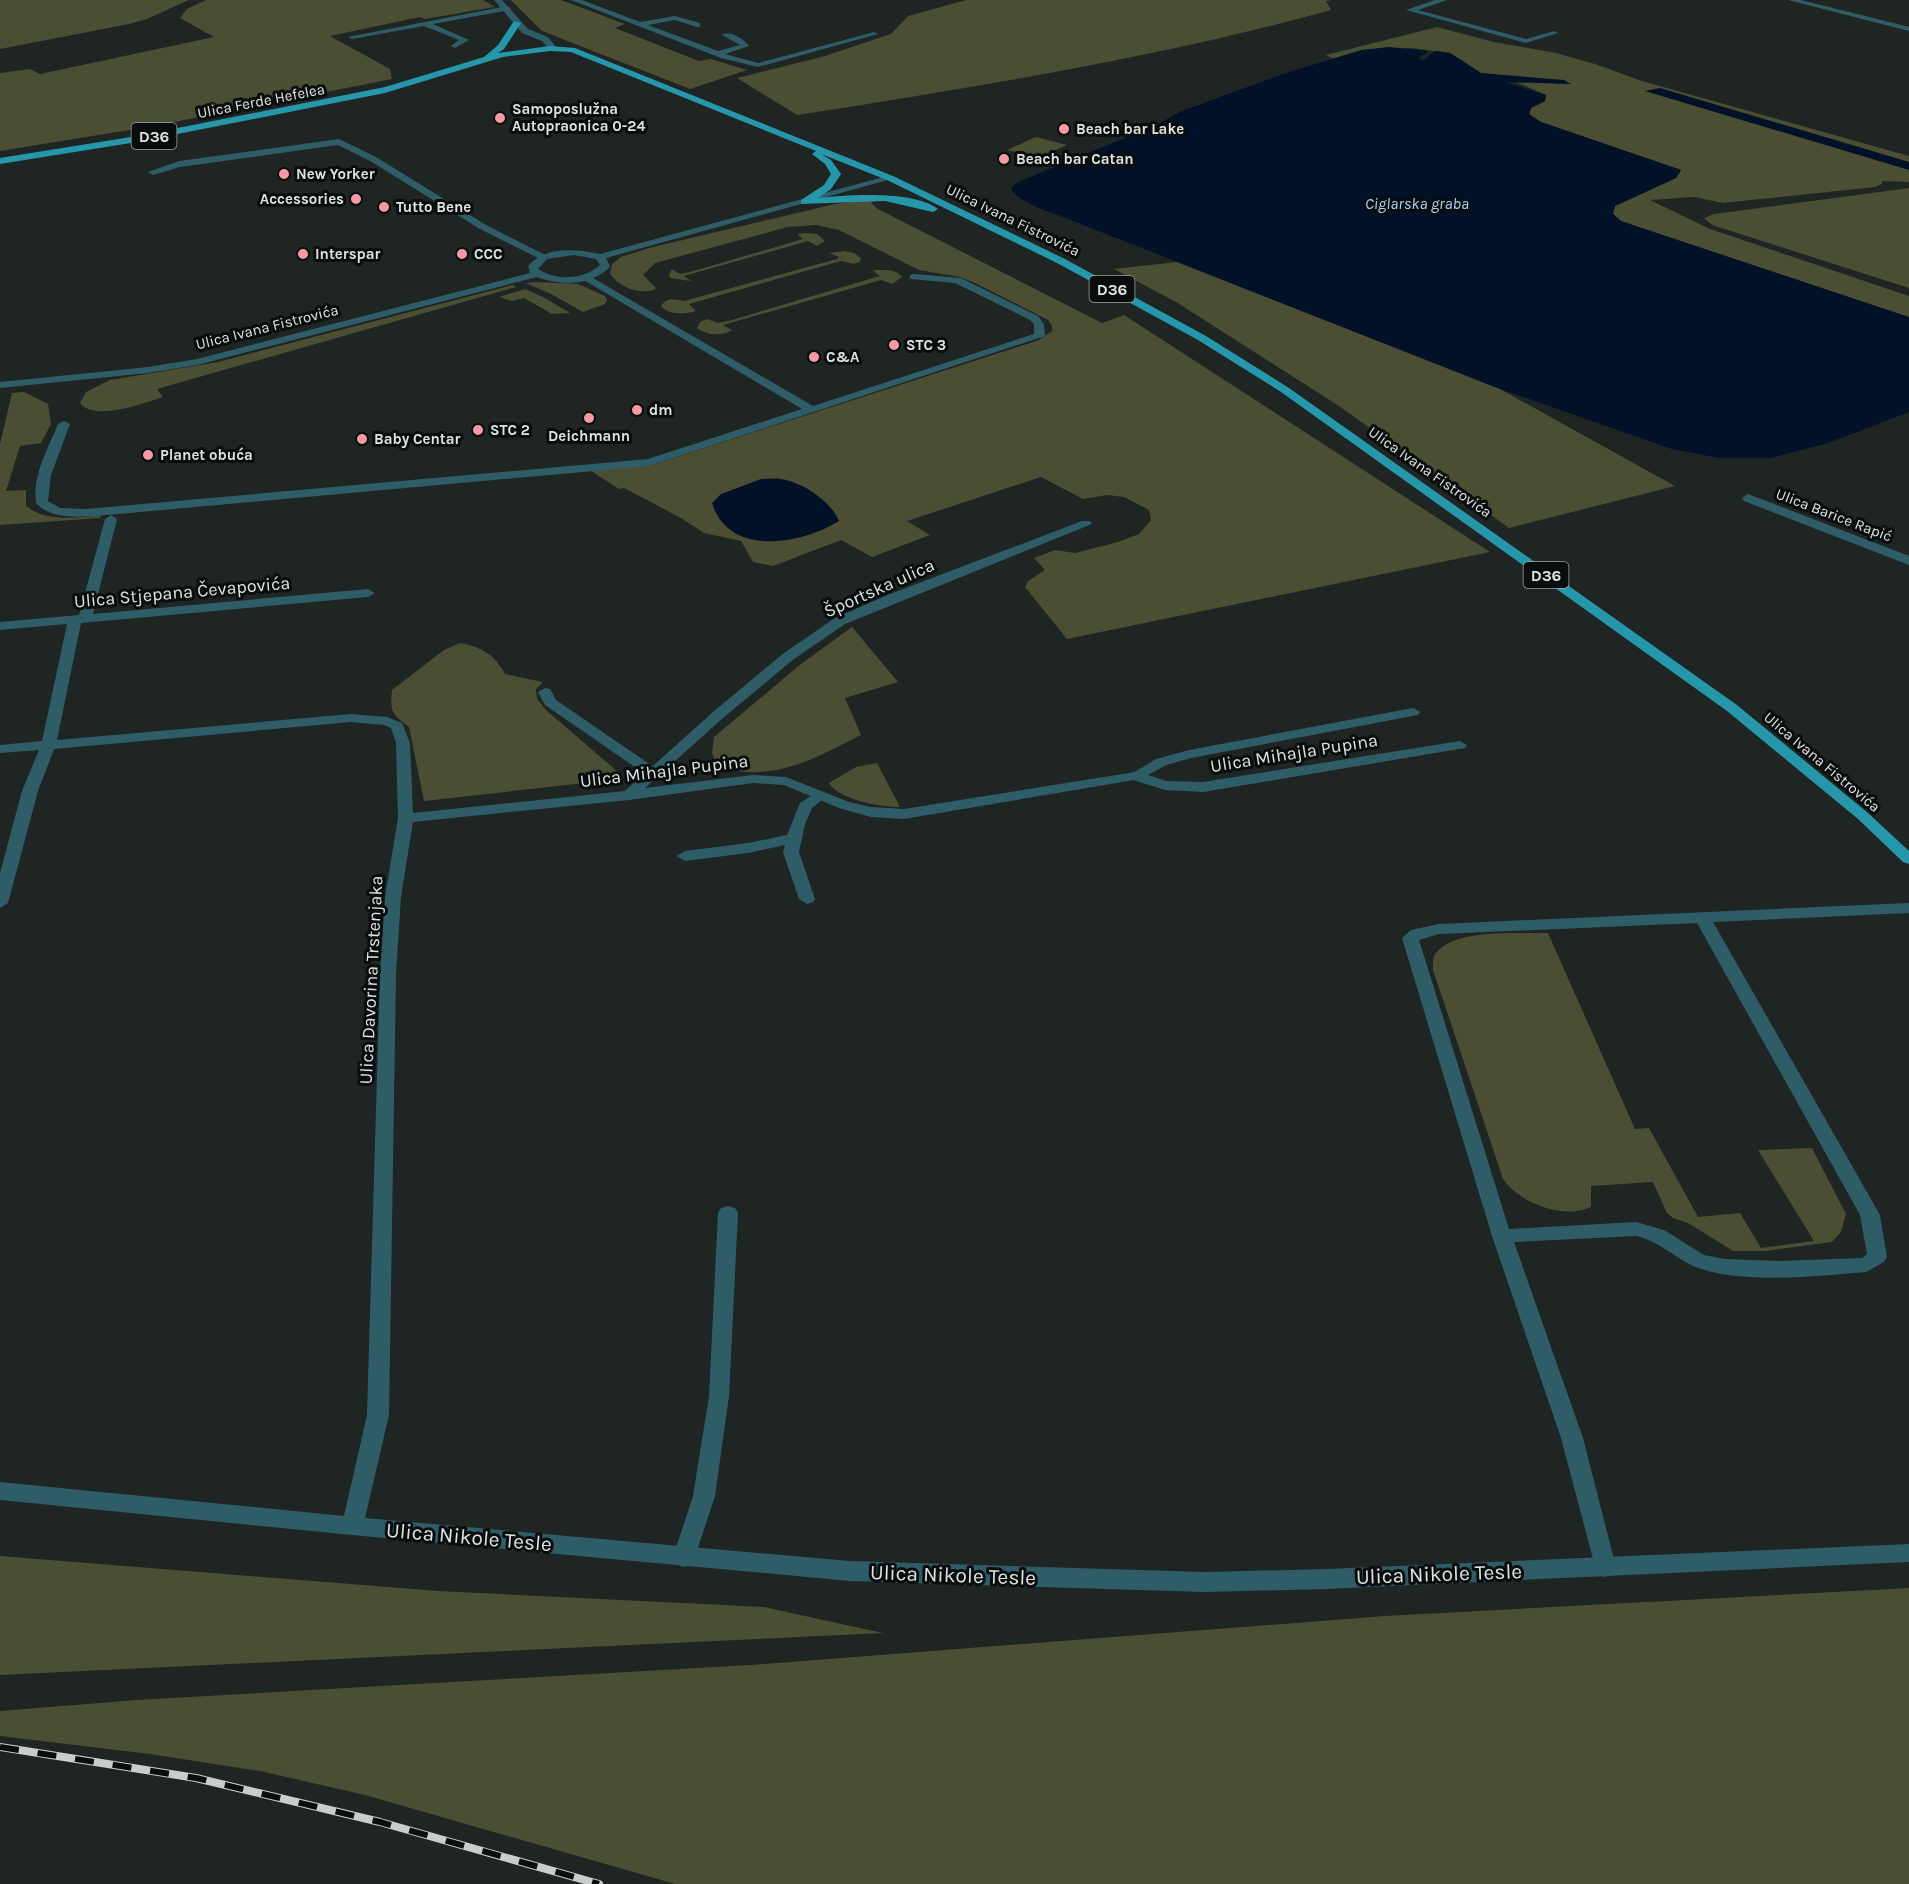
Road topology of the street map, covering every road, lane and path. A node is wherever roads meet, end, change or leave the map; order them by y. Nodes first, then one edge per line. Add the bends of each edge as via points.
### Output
1 (498, 0) edge
2 (575, 0) edge
3 (1443, 0) edge
4 (1792, 0) edge
5 (507, 8) junction
6 (424, 23) junction
7 (517, 23) junction
8 (639, 24) junction
9 (697, 25) dead end
10 (1909, 29) edge
11 (1554, 33) dead end
12 (726, 34) dead end
13 (874, 34) dead end
14 (352, 38) dead end
15 (455, 46) dead end
16 (554, 48) junction
17 (721, 55) junction
18 (479, 62) junction
19 (604, 64) junction
20 (468, 74) dead end
21 (385, 90) junction
22 (801, 143) junction
23 (0, 161) edge
24 (153, 172) dead end
25 (890, 178) junction
26 (804, 202) junction
27 (992, 226) junction
28 (544, 257) junction
29 (600, 257) junction
30 (537, 274) junction
31 (586, 277) junction
32 (914, 278) dead end
33 (0, 386) edge
34 (812, 410) junction
35 (64, 424) dead end
36 (1748, 498) dead end
37 (111, 519) dead end
38 (1086, 524) dead end
39 (1909, 561) edge
40 (368, 593) dead end
41 (80, 619) junction
42 (0, 626) edge
43 (544, 692) dead end
44 (1413, 712) dead end
45 (49, 744) junction
46 (1460, 746) dead end
47 (0, 750) edge
48 (652, 774) junction
49 (1135, 776) junction
50 (628, 795) junction
51 (819, 796) junction
52 (406, 818) junction
53 (794, 838) junction
54 (685, 856) dead end
55 (1909, 859) edge
56 (807, 899) dead end
57 (0, 903) edge
58 (1909, 908) edge
59 (1703, 918) junction
60 (728, 1213) dead end
61 (1502, 1236) junction
62 (0, 1491) edge
63 (351, 1526) junction
64 (1909, 1553) edge
65 (684, 1557) junction
66 (1605, 1567) junction

1 - 5 street, Ulica Ivana Fistrovića
2 - 8 street
3 - 11 street via 1410,10 1524,40
4 - 10 street
5 - 6 street
5 - 7 street, Ulica Ivana Fistrovića
6 - 14 street
6 - 15 street via 465,40
7 - 16 street, Ulica Ivana Fistrovića
7 - 18 main road via 498,50
8 - 9 street via 675,18
8 - 17 street
12 - 17 street via 745,46
13 - 17 street via 749,68 739,67 720,58
16 - 18 main road, Ulica Ferde Hefelea / D36
16 - 19 main road, Ulica Ivana Fistrovića / D36 via 580,52
16 - 19 main road, D36 via 534,59 567,58
18 - 21 main road, Ulica Ferde Hefelea / D36
19 - 22 main road, Ulica Ivana Fistrovića / D36
20 - 21 main road, Ulica Ferde Hefelea / D36
21 - 23 main road, Ulica Ferde Hefelea / D36 via 137,139
22 - 25 main road, Ulica Ivana Fistrovića / D36
22 - 26 main road via 828,162 836,174 828,187
24 - 28 street via 179,164 339,142 491,232
25 - 26 street
25 - 27 main road, Ulica Ivana Fistrovića / D36
26 - 27 main road via 889,198 912,201 953,217
26 - 29 street
27 - 55 main road, Ulica Ivana Fistrovića / D36 via 1202,338 1286,390 1732,708
28 - 29 street via 574,252
28 - 30 street via 533,266
29 - 31 street via 605,263 603,269
30 - 31 street via 559,279
30 - 33 street, Ulica Ivana Fistrovića via 197,362
31 - 34 street
32 - 34 street via 957,280 1034,318 1040,324 1040,336
34 - 35 street via 649,462 87,512 47,507 41,498 44,477
36 - 39 street, Ulica Barice Rapić
37 - 41 street
38 - 48 street, Športska ulica via 840,621 789,656
40 - 41 street, Ulica Stjepana Čevapovića
41 - 42 street, Ulica Stjepana Čevapovića
41 - 45 street
43 - 48 street via 550,702
44 - 49 street, Ulica Mihajla Pupina via 1189,754 1161,762
45 - 47 street, Ulica Davorina Trstenjaka
45 - 52 street, Ulica Davorina Trstenjaka via 351,718 387,721 397,726 403,743
45 - 57 street via 30,791
46 - 49 street, Ulica Mihajla Pupina via 1203,787 1165,785
48 - 50 street, Športska ulica
49 - 51 street, Ulica Mihajla Pupina via 904,814 871,812
50 - 51 street, Ulica Mihajla Pupina via 753,779 786,781
50 - 52 street, Ulica Mihajla Pupina
51 - 53 street via 805,806
52 - 63 street, Ulica Davorina Trstenjaka via 393,897 388,974 378,1415
53 - 54 street
53 - 56 street via 791,852
58 - 59 street
59 - 61 street via 1439,930 1410,938
59 - 61 street via 1870,1215 1877,1257 1866,1265 1731,1268 1687,1257 1652,1230
60 - 65 street via 720,1396 704,1496
61 - 66 street via 1572,1438
62 - 63 street, Ulica Nikole Tesle
63 - 65 street, Ulica Nikole Tesle
64 - 66 street, Ulica Nikole Tesle
65 - 66 street, Ulica Nikole Tesle via 850,1571 1205,1582

